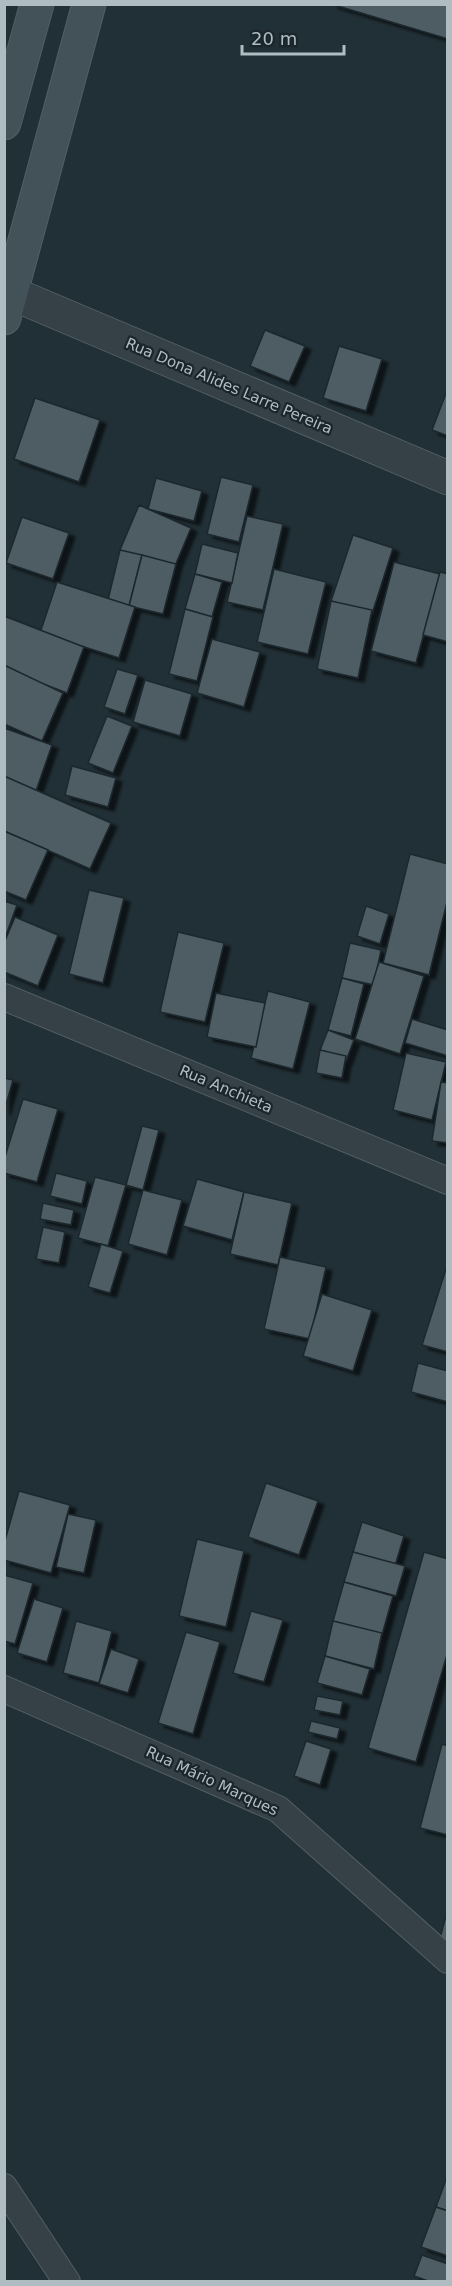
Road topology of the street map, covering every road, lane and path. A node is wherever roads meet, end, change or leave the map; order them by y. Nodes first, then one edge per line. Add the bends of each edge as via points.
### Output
1 (38, 4) edge
2 (89, 4) edge
3 (4, 123) edge
4 (8, 305) edge
5 (447, 478) edge
6 (4, 997) edge
7 (447, 1181) edge
8 (4, 1689) edge
9 (447, 1960) edge
10 (4, 2187) edge
11 (67, 2282) edge

1 - 3 main road
2 - 4 main road
4 - 5 street, Rua Dona Alides Larre Pereira
6 - 7 street, Rua Anchieta
8 - 9 street, Rua Mário Marques via 278,1809
10 - 11 street

